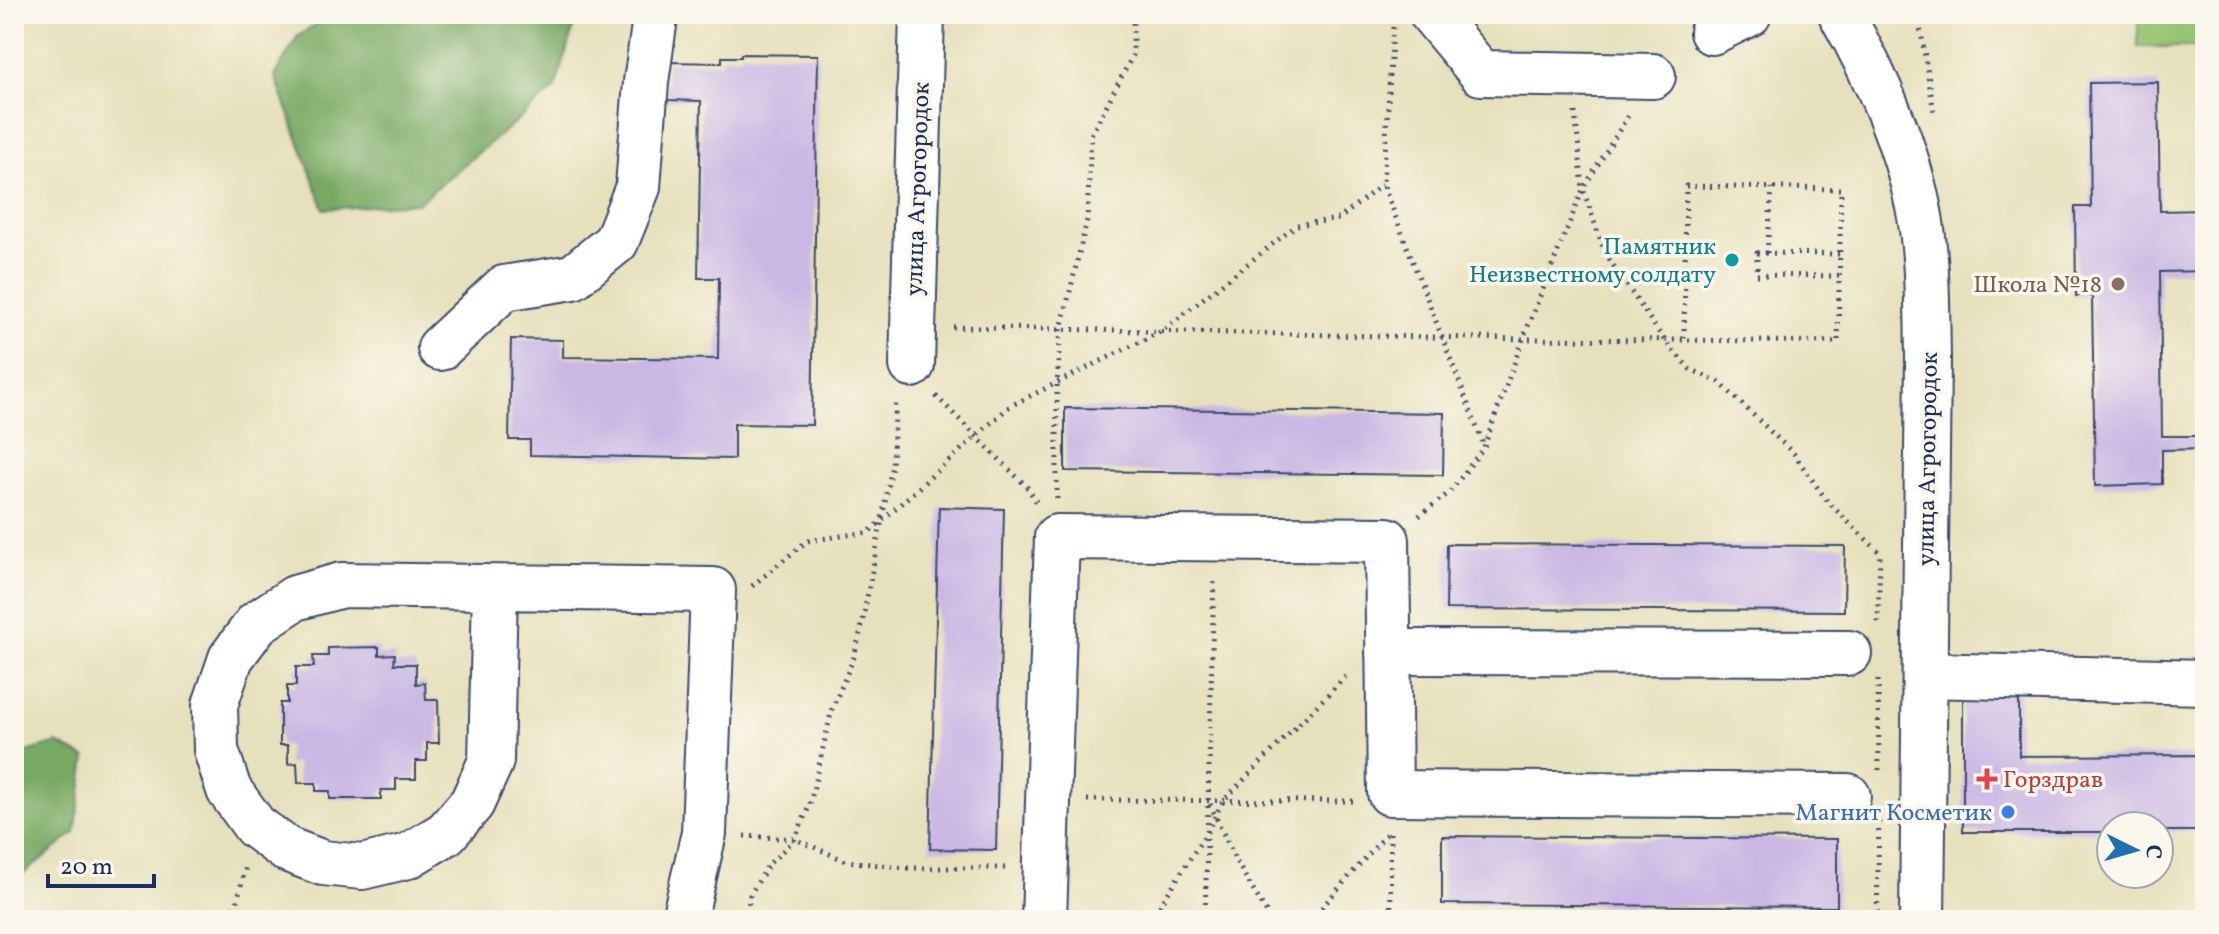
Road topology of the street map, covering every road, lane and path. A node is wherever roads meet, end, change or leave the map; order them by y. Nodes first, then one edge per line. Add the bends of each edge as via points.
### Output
1 (657, 14) edge
2 (922, 14) edge
3 (1133, 14) edge
4 (1394, 14) edge
5 (1432, 14) edge
6 (1841, 14) edge
7 (1572, 75) junction
8 (1653, 76) joint
9 (1383, 184) junction
10 (1772, 188) junction
11 (1583, 189) junction
12 (1767, 253) junction
13 (1840, 254) junction
14 (1839, 276) junction
15 (988, 327) dead end
16 (1061, 329) junction
17 (1162, 331) junction
18 (1443, 337) junction
19 (1523, 339) junction
20 (1664, 340) junction
21 (1684, 340) junction
22 (440, 348) dead end
23 (912, 365) joint
24 (1057, 384) junction
25 (943, 403) dead end
26 (976, 438) junction
27 (1484, 447) junction
28 (882, 521) junction
29 (1057, 537) junction
30 (1214, 538) junction
31 (1387, 540) junction
32 (495, 589) junction
33 (712, 619) junction
34 (1388, 652) junction
35 (1868, 655) junction
36 (1925, 675) junction
37 (2205, 682) edge
38 (1869, 797) junction
39 (1048, 800) junction
40 (1208, 801) junction
41 (1223, 801) junction
42 (1390, 812) junction
43 (1216, 816) junction
44 (255, 826) junction
45 (1207, 832) junction
46 (704, 833) junction
47 (795, 839) junction
48 (1046, 868) junction
49 (222, 920) edge
50 (657, 920) edge
51 (684, 920) edge
52 (746, 920) edge
53 (1044, 920) edge
54 (1151, 920) edge
55 (1205, 920) edge
56 (1271, 920) edge
57 (1311, 920) edge
58 (1391, 920) edge
59 (1877, 920) edge
60 (1922, 920) edge

1 - 22 street via 638,187 616,242 573,277 504,288
2 - 23 street, улица Агрогородок
3 - 16 path via 1133,55 1091,135 1087,220
4 - 9 path
5 - 7 street via 1481,73
6 - 36 street, улица Агрогородок via 1887,107 1919,209 1928,358
7 - 8 street
7 - 11 path
8 - 11 path
9 - 17 path via 1339,219 1297,225
9 - 18 path
10 - 12 path
10 - 13 path via 1841,189
10 - 21 path via 1686,186
11 - 19 path
11 - 20 path via 1605,253
12 - 13 path
12 - 14 path via 1757,253 1757,275
13 - 14 path
14 - 21 path via 1838,342
15 - 16 path
16 - 17 path
16 - 24 path
17 - 18 path
17 - 24 path
18 - 19 path
18 - 27 path
19 - 20 path
19 - 27 path
20 - 21 path
20 - 35 path via 1690,369 1719,382 1794,454 1827,501 1880,553
23 - 28 path via 896,383 892,466
24 - 26 path via 1010,406
24 - 29 path
25 - 26 path
26 - 28 path
26 - 29 path via 1028,488
27 - 31 path via 1450,492
28 - 33 path via 869,532 807,541
28 - 47 path via 854,657 832,709 810,804
29 - 30 street
29 - 39 street
30 - 31 street
30 - 40 path
31 - 34 street
32 - 33 street via 713,590
32 - 44 street via 491,761 472,803 446,833 408,856 362,867 323,863 286,849
32 - 44 street via 342,585 295,598 257,623 231,658 215,705 216,750 229,790
33 - 46 street
34 - 35 street
34 - 41 path via 1352,670
34 - 42 street
35 - 38 path
36 - 37 street
36 - 60 street, улица Агрогородок
38 - 42 street
38 - 59 path
39 - 40 path
39 - 48 street
40 - 41 path
40 - 43 path
40 - 45 path
41 - 42 path via 1372,801
41 - 43 path
42 - 57 path
42 - 58 path
43 - 45 path
43 - 56 path
44 - 49 path via 237,902
45 - 54 path
45 - 55 path
46 - 47 path
46 - 51 street
47 - 48 path via 861,863
47 - 52 path via 769,864 750,895
48 - 53 street
50 - 51 street

